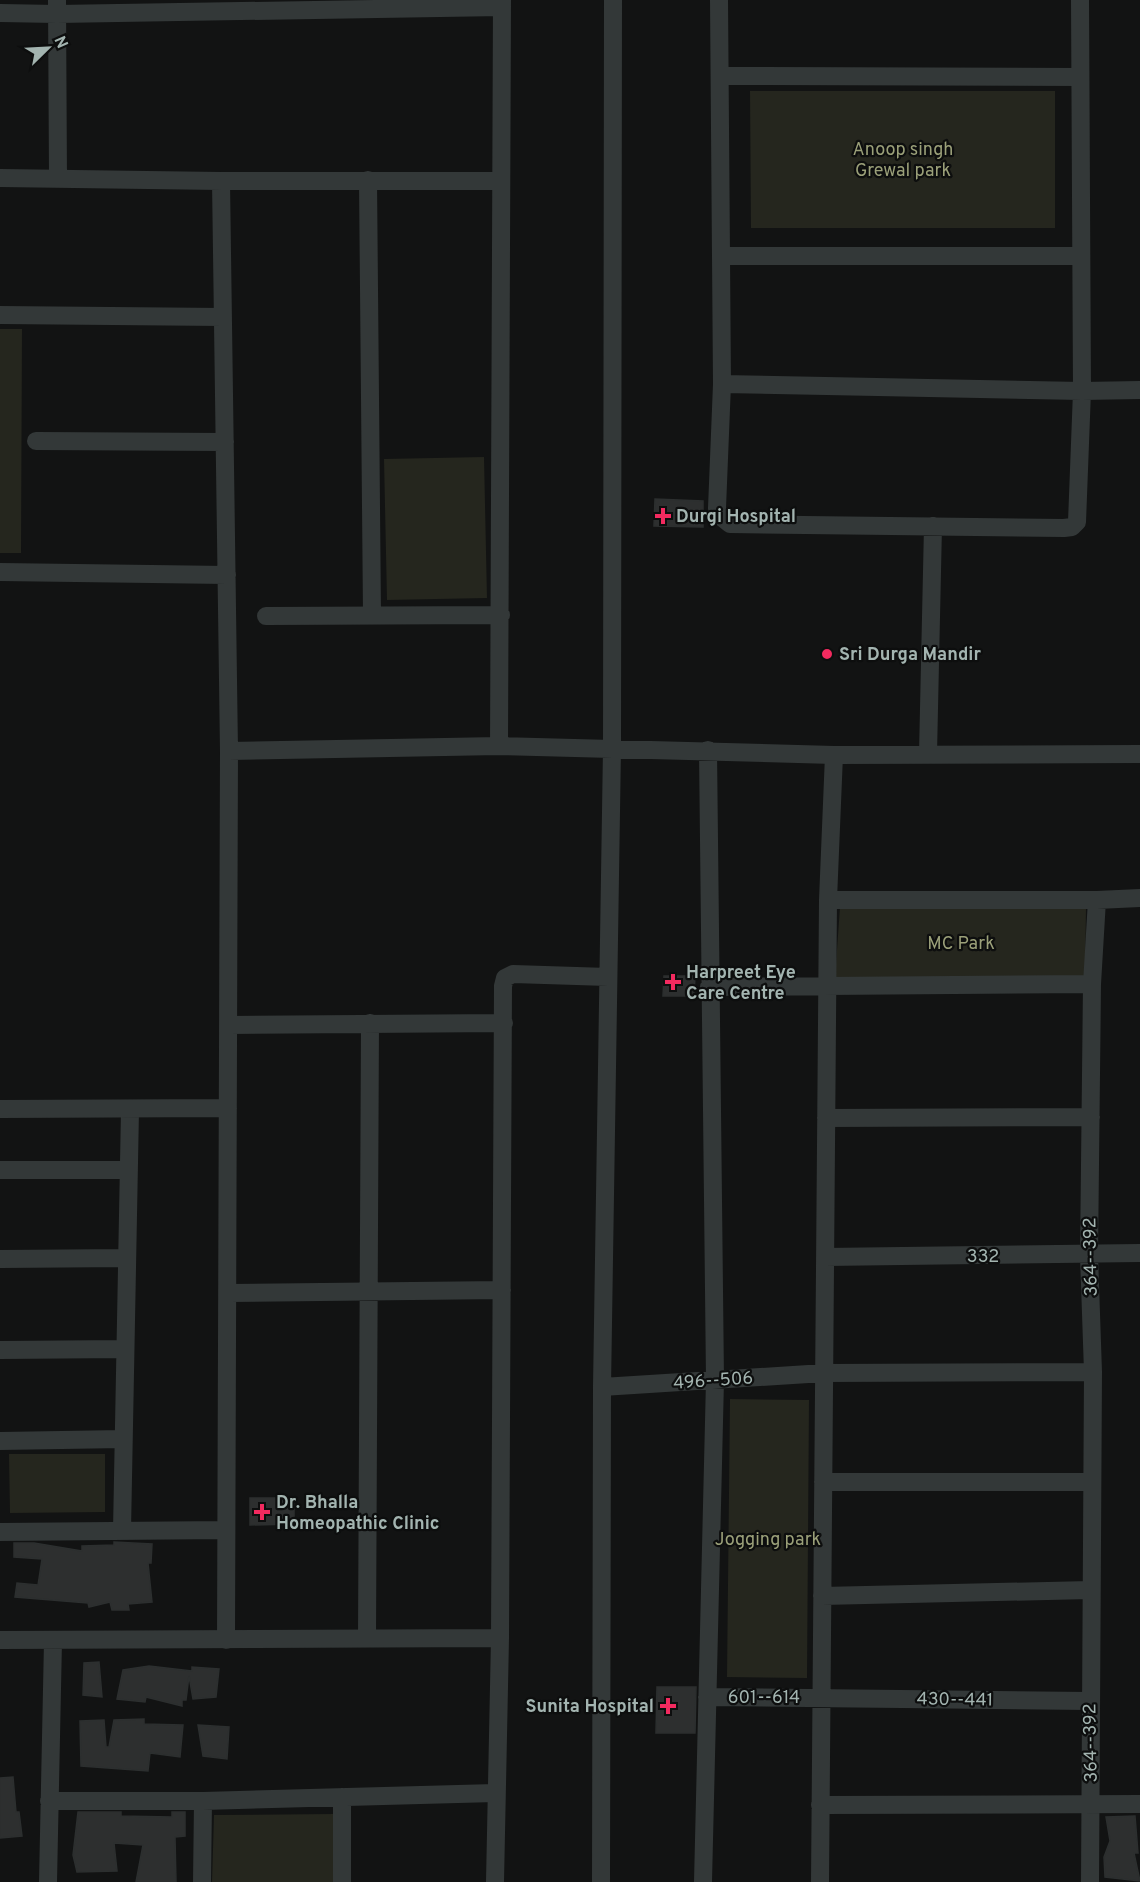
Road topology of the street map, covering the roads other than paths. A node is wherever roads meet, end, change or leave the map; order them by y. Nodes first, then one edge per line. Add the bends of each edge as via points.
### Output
1 (613, 0) edge
2 (719, 0) edge
3 (1080, 0) edge
4 (502, 4) edge
5 (347, 5) edge
6 (57, 7) edge
7 (0, 13) edge
8 (720, 76) junction
9 (1080, 77) junction
10 (0, 177) edge
11 (58, 178) junction
12 (368, 180) junction
13 (221, 181) junction
14 (501, 181) junction
15 (721, 256) junction
16 (1081, 256) junction
17 (0, 315) edge
18 (223, 317) junction
19 (722, 384) junction
20 (1140, 390) edge
21 (1082, 391) junction
22 (36, 441) dead end
23 (225, 442) junction
24 (933, 526) junction
25 (0, 572) edge
26 (227, 575) junction
27 (372, 615) junction
28 (501, 615) junction
29 (266, 616) dead end
30 (499, 746) junction
31 (612, 748) junction
32 (708, 750) junction
33 (229, 751) junction
34 (834, 754) junction
35 (928, 754) junction
36 (1140, 754) edge
37 (1140, 898) edge
38 (828, 900) junction
39 (1097, 900) junction
40 (608, 977) junction
41 (1092, 984) junction
42 (827, 985) junction
43 (709, 987) junction
44 (370, 1023) junction
45 (504, 1023) junction
46 (229, 1025) junction
47 (228, 1108) junction
48 (0, 1109) edge
49 (130, 1110) junction
50 (1090, 1117) junction
51 (826, 1118) junction
52 (0, 1170) edge
53 (129, 1170) junction
54 (1140, 1252) edge
55 (1089, 1255) junction
56 (825, 1257) junction
57 (127, 1258) junction
58 (0, 1259) edge
59 (368, 1290) junction
60 (502, 1290) junction
61 (229, 1293) junction
62 (125, 1349) junction
63 (0, 1350) edge
64 (1093, 1372) junction
65 (824, 1373) junction
66 (715, 1380) junction
67 (603, 1387) junction
68 (123, 1439) junction
69 (0, 1441) edge
70 (823, 1482) junction
71 (1091, 1482) junction
72 (225, 1530) junction
73 (122, 1531) junction
74 (0, 1532) edge
75 (1090, 1590) junction
76 (822, 1596) junction
77 (368, 1638) junction
78 (500, 1638) junction
79 (0, 1640) edge
80 (226, 1640) junction
81 (54, 1641) junction
82 (707, 1697) junction
83 (821, 1697) junction
84 (1089, 1701) junction
85 (495, 1793) junction
86 (342, 1797) junction
87 (49, 1801) junction
88 (203, 1801) junction
89 (1140, 1804) edge
90 (820, 1805) junction
91 (1091, 1805) junction
92 (48, 1882) edge
93 (202, 1882) edge
94 (342, 1882) edge
95 (495, 1882) edge
96 (601, 1882) edge
97 (703, 1882) edge
98 (820, 1882) edge
99 (1090, 1882) edge

1 - 31 street
2 - 8 street
3 - 9 street
4 - 5 street
4 - 14 street
5 - 6 street
6 - 7 street
6 - 11 street
8 - 9 street
8 - 15 street
9 - 16 street
10 - 11 street
11 - 13 street
12 - 13 street
12 - 14 street
12 - 27 street
13 - 18 street
14 - 28 street
15 - 16 street
15 - 19 street
16 - 21 street
17 - 18 street
18 - 23 street
19 - 21 street
19 - 24 street via 717,508 724,521
20 - 21 street
21 - 24 street via 1078,516 1072,527
22 - 23 street
23 - 26 street
24 - 35 street
25 - 26 street
26 - 33 street
27 - 28 street
27 - 29 street
28 - 30 street
30 - 31 street
30 - 33 street
31 - 32 street
31 - 40 street
32 - 34 street
32 - 43 street
33 - 46 street
34 - 35 street
34 - 38 street
35 - 36 street
37 - 39 street
38 - 39 street
38 - 42 street
39 - 41 street, 364--392
40 - 45 street via 513,974 505,978 503,986
40 - 67 street
41 - 42 street
41 - 50 street, 364--392
42 - 43 street
42 - 51 street
43 - 66 street
44 - 45 street
44 - 46 street
44 - 59 street
45 - 60 street
46 - 47 street
47 - 49 street
47 - 61 street
48 - 49 street
49 - 53 street
50 - 51 street
50 - 55 street, 364--392
51 - 56 street
52 - 53 street
53 - 57 street
54 - 55 street, 332
55 - 56 street, 332
55 - 64 street, 364--392
56 - 65 street
57 - 58 street
57 - 62 street
59 - 60 street
59 - 61 street
59 - 77 street
60 - 78 street
61 - 72 street
62 - 63 street
62 - 68 street
64 - 65 street, 496--506
64 - 71 street, 364--392
65 - 66 street, 496--506
65 - 70 street
66 - 67 street, 496--506
66 - 82 street
67 - 96 street
68 - 69 street
68 - 73 street
70 - 71 street
70 - 76 street
71 - 75 street, 364--392
72 - 73 street
72 - 80 street
73 - 74 street
75 - 76 street
75 - 84 street, 364--392
76 - 83 street
77 - 78 street
77 - 80 street
78 - 85 street
79 - 81 street
80 - 81 street
81 - 87 street
82 - 83 street, 601--614
82 - 97 street
83 - 84 street, 430--441
83 - 90 street
84 - 91 street, 364--392
85 - 86 street
85 - 95 street
86 - 88 street
86 - 94 street
87 - 88 street
87 - 92 street
88 - 93 street
89 - 91 street
90 - 91 street
90 - 98 street
91 - 99 street, 364--392

